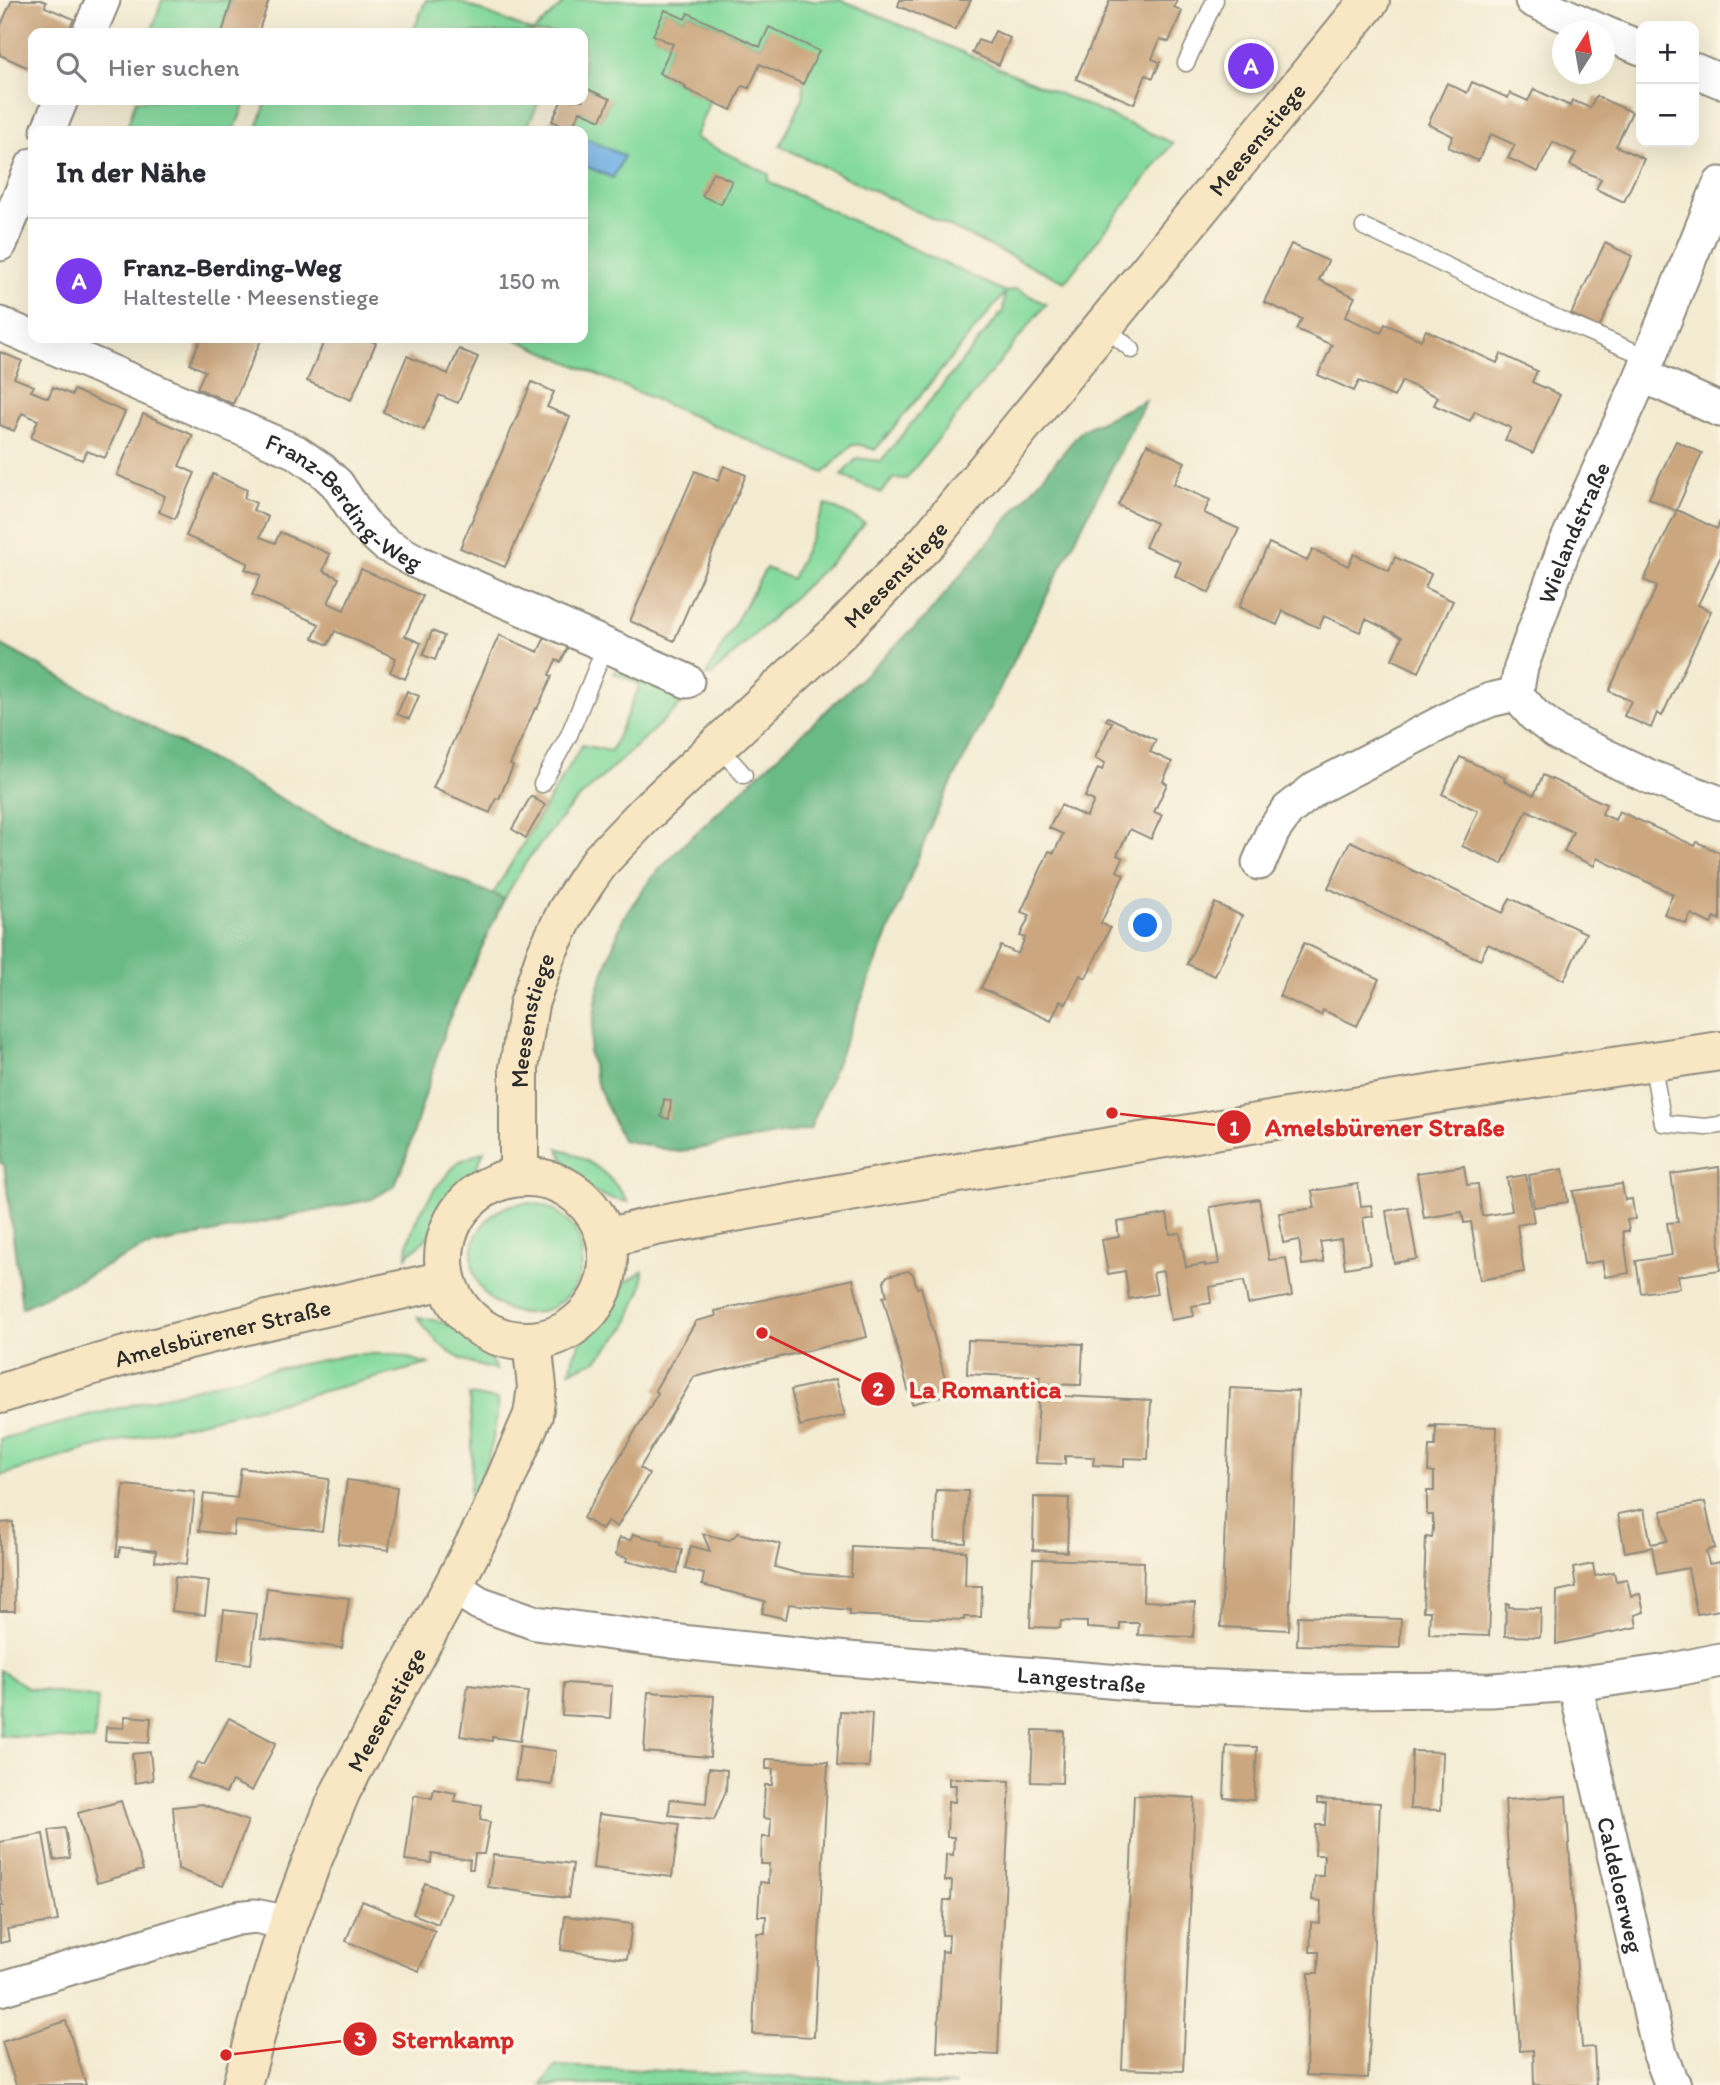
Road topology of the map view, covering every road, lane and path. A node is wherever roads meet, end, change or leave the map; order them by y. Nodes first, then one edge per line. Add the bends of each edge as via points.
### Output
1 (103, 0) edge
2 (1215, 0) edge
3 (1370, 0) edge
4 (1532, 0) edge
5 (1577, 21) edge
6 (91, 28) edge
7 (1615, 37) edge
8 (1636, 46) edge
9 (1186, 63) dead end
10 (1699, 72) edge
11 (1720, 81) edge
12 (59, 105) edge
13 (50, 126) edge
14 (28, 177) edge
15 (1720, 184) edge
16 (1364, 227) dead end
17 (0, 244) edge
18 (0, 324) edge
19 (1103, 325) junction
20 (28, 336) edge
21 (44, 343) edge
22 (1132, 350) dead end
23 (1646, 366) junction
24 (1720, 410) edge
25 (606, 645) junction
26 (687, 681) dead end
27 (1517, 694) junction
28 (718, 746) junction
29 (744, 775) dead end
30 (542, 784) dead end
31 (1720, 803) edge
32 (1259, 863) dead end
33 (1720, 1051) edge
34 (1652, 1061) junction
35 (1720, 1125) edge
36 (519, 1177) junction
37 (606, 1238) junction
38 (446, 1280) junction
39 (532, 1341) junction
40 (0, 1394) edge
41 (453, 1586) junction
42 (1720, 1660) edge
43 (1575, 1684) junction
44 (289, 1923) junction
45 (0, 1989) edge
46 (242, 2085) edge
47 (1674, 2085) edge

1 - 6 street
2 - 9 lane
3 - 19 street, Meesenstiege
4 - 5 street
7 - 8 street
10 - 11 street
12 - 13 street
14 - 17 street
15 - 23 street, Wielandstraße
16 - 23 lane via 1563,321
18 - 20 street, Franz-Berding-Weg
19 - 22 lane
19 - 28 street, Meesenstiege via 927,542
21 - 25 street, Franz-Berding-Weg via 296,453 337,484 365,526 385,544
23 - 24 street
23 - 27 street, Wielandstraße via 1564,548 1521,667
25 - 26 street, Franz-Berding-Weg
25 - 30 lane via 569,735
27 - 31 street via 1559,734 1650,777
27 - 32 street via 1465,710 1316,788 1289,810 1273,831
28 - 29 lane
28 - 36 street, Meesenstiege via 601,860 567,911 546,954 528,1004 519,1068
33 - 34 street
34 - 35 lane via 1663,1123
34 - 37 street via 1067,1154
36 - 37 street via 545,1179 571,1191 595,1213
36 - 38 street via 493,1184 470,1198 452,1224 444,1253
37 - 39 street via 608,1267 600,1296 583,1320 559,1335
38 - 39 street via 456,1302 477,1325 503,1338
38 - 40 street, Amelsbürener Straße via 197,1336
39 - 41 street, Meesenstiege via 537,1387 533,1415
41 - 43 street, Langestraße via 479,1603 536,1623 684,1643 945,1668 1276,1691 1415,1692
41 - 44 street, Meesenstiege via 341,1791
42 - 43 street, Langestraße
43 - 47 street, Caldeloerweg via 1660,2054
44 - 45 street via 254,1916 237,1918
44 - 46 street, Meesenstiege

